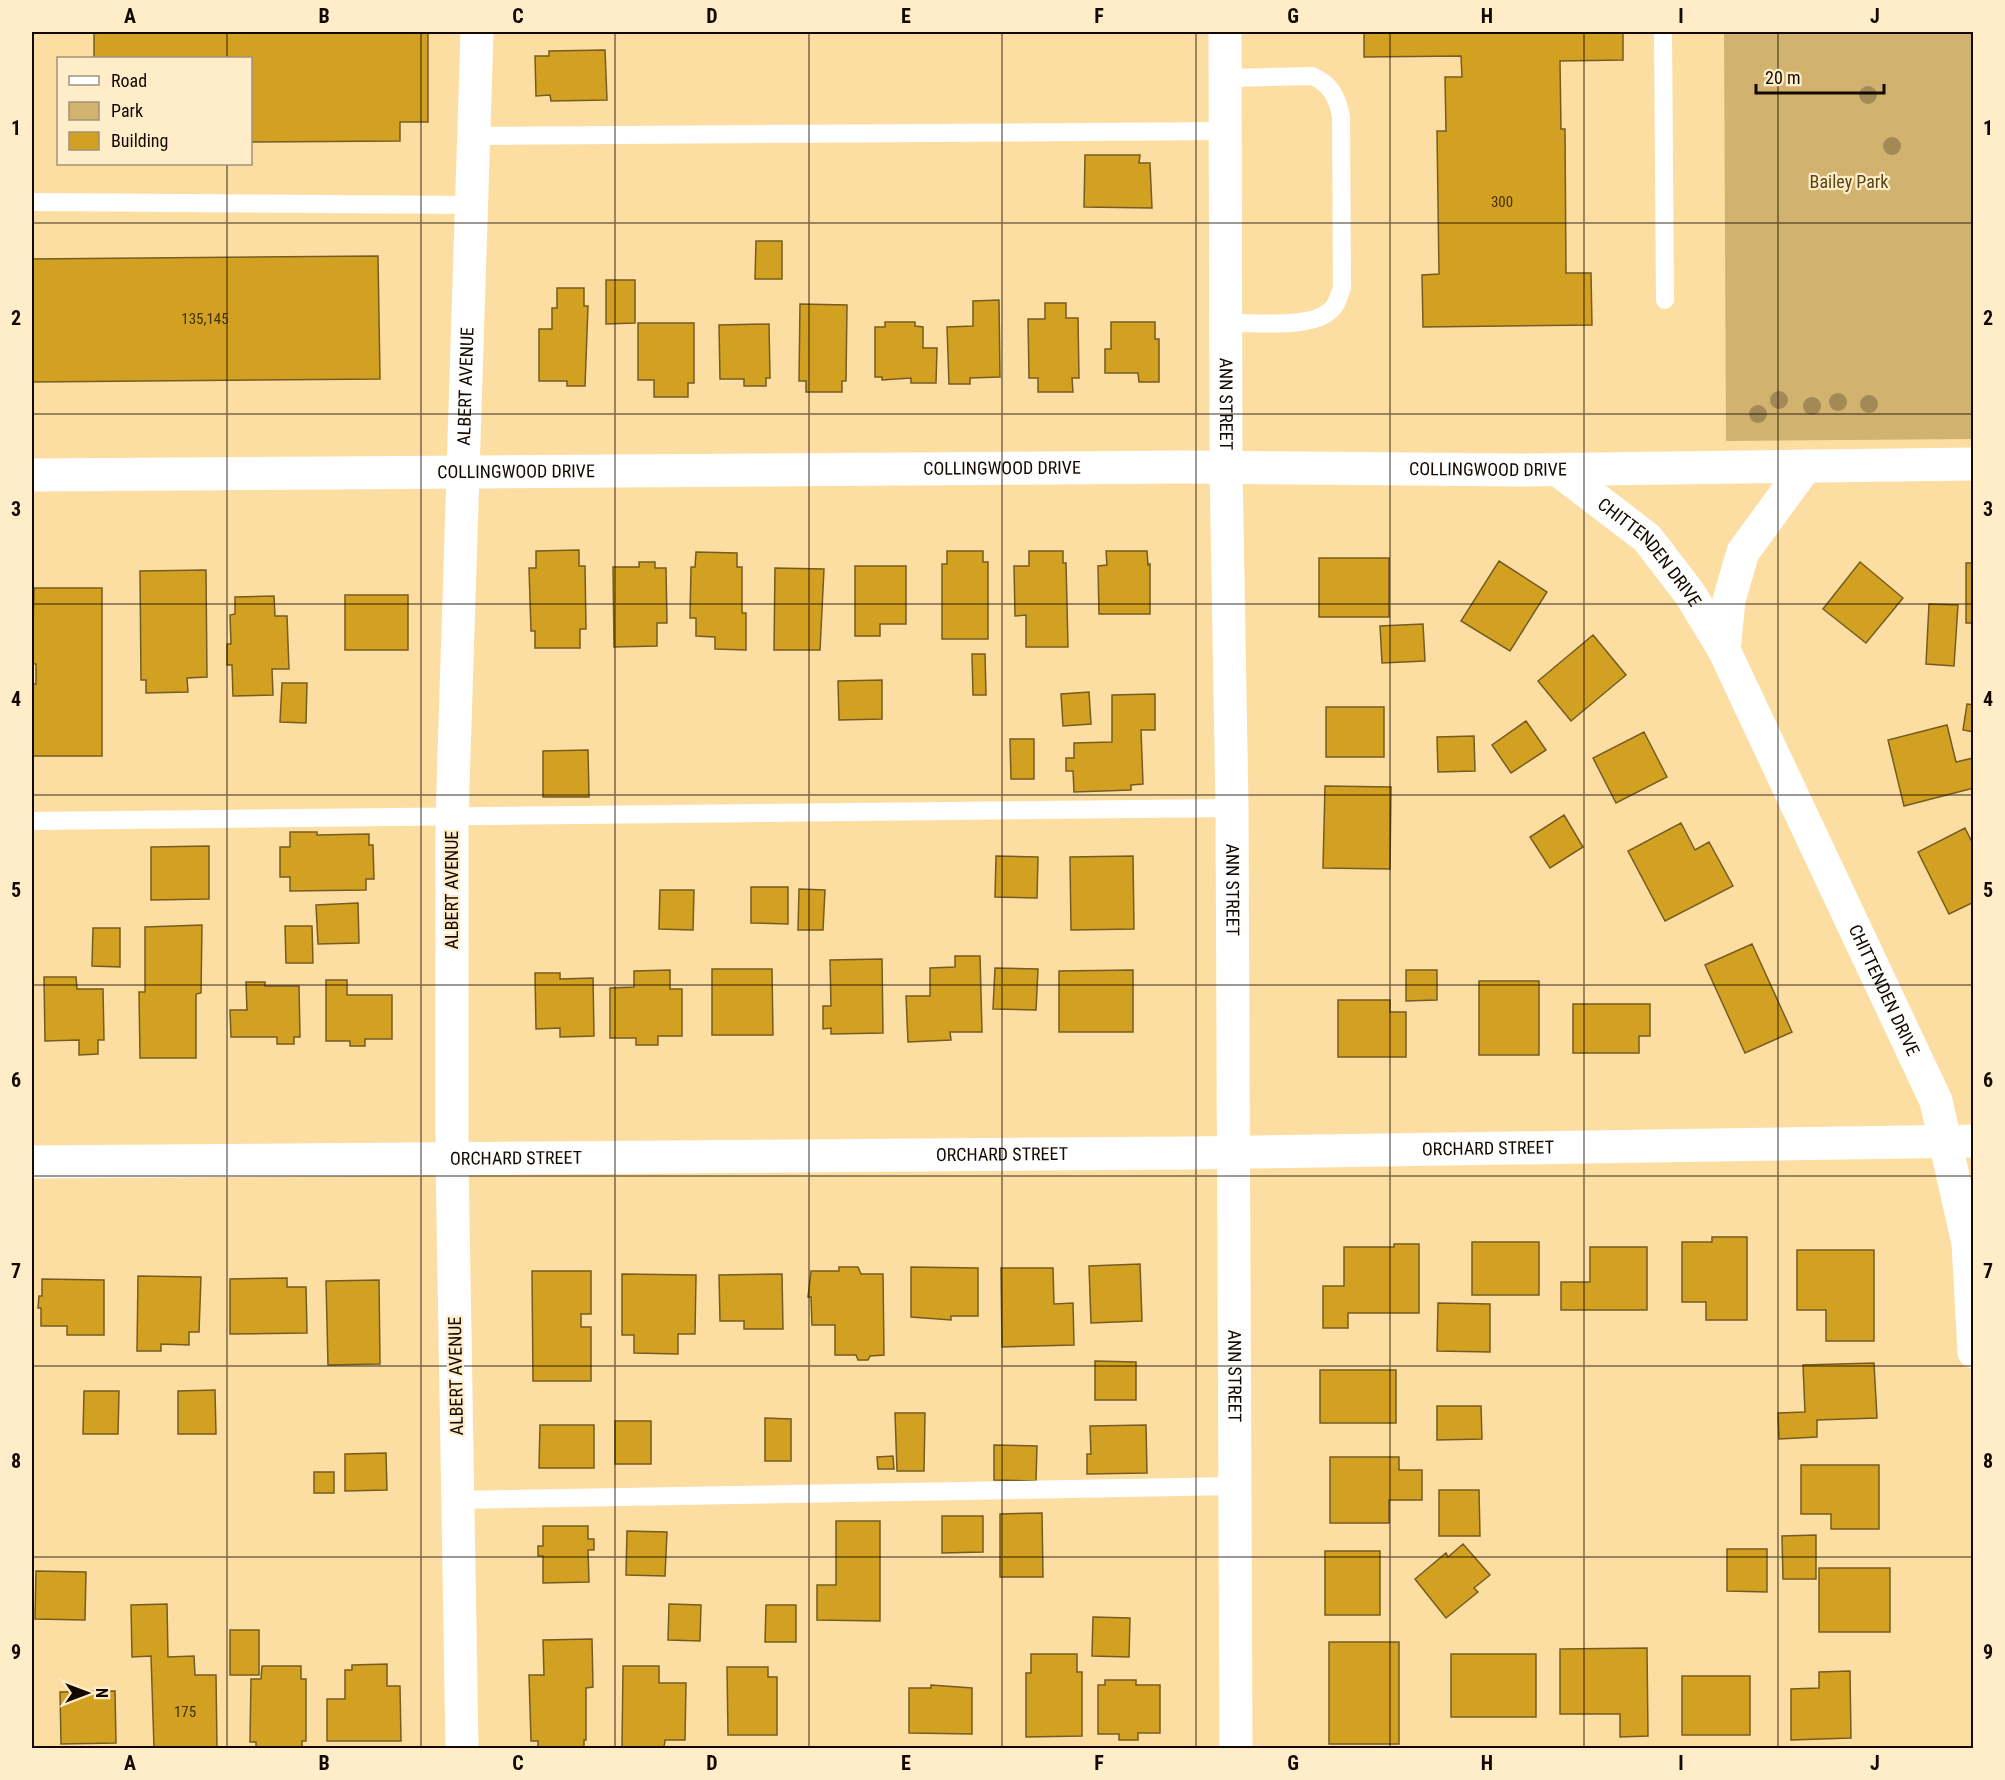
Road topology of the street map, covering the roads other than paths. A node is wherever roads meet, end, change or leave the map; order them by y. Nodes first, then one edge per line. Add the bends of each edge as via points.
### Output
1 (477, 32) edge
2 (1225, 32) edge
3 (1663, 32) edge
4 (1226, 78) junction
5 (1227, 131) junction
6 (474, 136) junction
7 (32, 202) edge
8 (471, 205) junction
9 (1665, 300) dead end
10 (1227, 323) junction
11 (1974, 464) edge
12 (1806, 466) junction
13 (1226, 467) junction
14 (462, 470) junction
15 (1558, 470) junction
16 (32, 475) edge
17 (1724, 650) junction
18 (1232, 808) junction
19 (452, 818) junction
20 (32, 821) edge
21 (1959, 1141) edge
22 (1234, 1152) junction
23 (452, 1159) junction
24 (32, 1162) edge
25 (1974, 1352) edge
26 (1235, 1486) junction
27 (458, 1500) junction
28 (462, 1749) edge
29 (1236, 1749) edge

1 - 6 street, ALBERT AVENUE
2 - 4 street, ANN STREET
3 - 9 lane
4 - 5 street, ANN STREET
4 - 10 lane via 1312,76 1323,81 1336,96 1341,116 1342,288 1334,308 1320,319
5 - 6 lane
5 - 10 street, ANN STREET
6 - 8 street, ALBERT AVENUE
7 - 8 lane
8 - 14 street, ALBERT AVENUE
10 - 13 street, ANN STREET
11 - 12 street, COLLINGWOOD DRIVE
12 - 15 street, COLLINGWOOD DRIVE
12 - 17 street, CHITTENDEN DRIVE via 1743,552 1728,600
13 - 14 street, COLLINGWOOD DRIVE
13 - 15 street, COLLINGWOOD DRIVE
13 - 18 street, ANN STREET
14 - 16 street, COLLINGWOOD DRIVE
14 - 19 street, ALBERT AVENUE
15 - 17 street, CHITTENDEN DRIVE via 1647,538 1690,594
17 - 21 street, CHITTENDEN DRIVE via 1936,1101
18 - 19 lane
18 - 22 street, ANN STREET
19 - 20 lane
19 - 23 street, ALBERT AVENUE
21 - 22 street, ORCHARD STREET
21 - 25 street, CHITTENDEN DRIVE
22 - 23 street, ORCHARD STREET
22 - 26 street, ANN STREET
23 - 24 street, ORCHARD STREET
23 - 27 street, ALBERT AVENUE
26 - 27 lane
26 - 29 street, ANN STREET
27 - 28 street, ALBERT AVENUE

